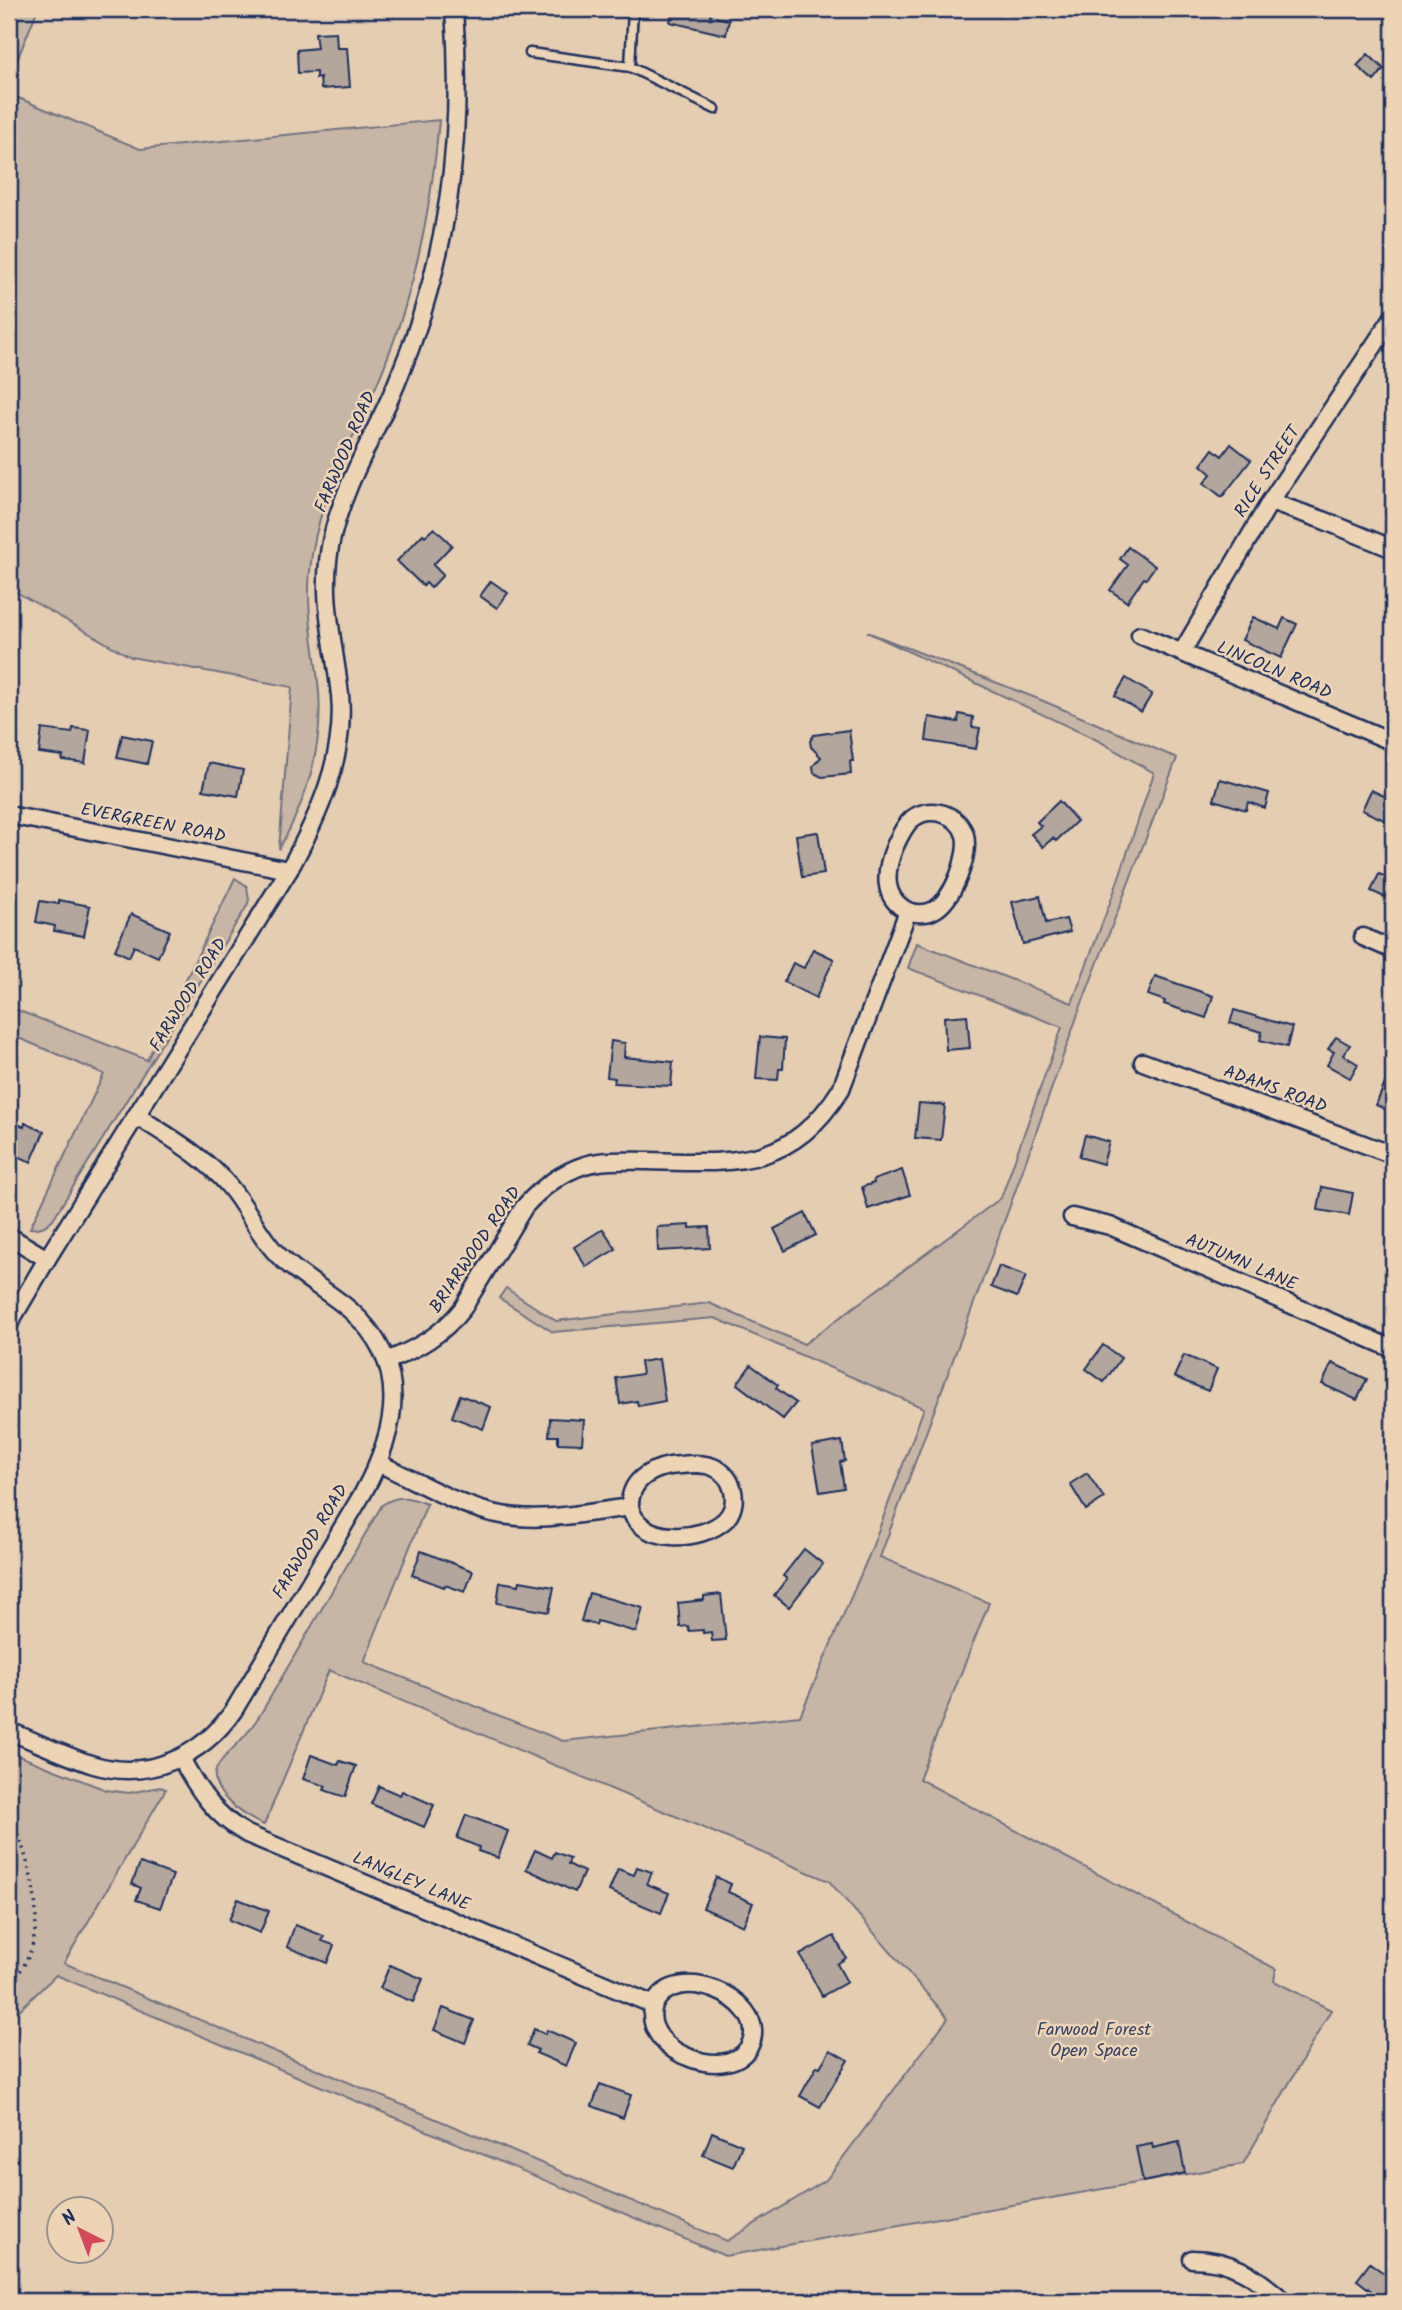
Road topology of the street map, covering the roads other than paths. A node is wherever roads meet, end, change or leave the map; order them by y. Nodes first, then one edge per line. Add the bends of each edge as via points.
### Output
1 (454, 9) edge
2 (633, 9) edge
3 (530, 53) dead end
4 (630, 66) junction
5 (715, 109) dead end
6 (1393, 317) edge
7 (1270, 502) junction
8 (1393, 549) edge
9 (1140, 635) dead end
10 (1182, 652) junction
11 (1393, 742) edge
12 (9, 815) edge
13 (289, 870) junction
14 (908, 911) junction
15 (1363, 937) dead end
16 (1393, 950) edge
17 (1143, 1062) dead end
18 (137, 1116) junction
19 (1393, 1155) edge
20 (1072, 1217) dead end
21 (9, 1236) edge
22 (47, 1259) junction
23 (9, 1324) edge
24 (1393, 1349) edge
25 (387, 1361) junction
26 (378, 1464) junction
27 (630, 1507) junction
28 (9, 1731) edge
29 (181, 1758) junction
30 (654, 2005) junction
31 (1192, 2259) dead end
32 (1284, 2301) edge

1 - 13 street, FARWOOD ROAD via 457,100 448,213 408,354 346,494 332,537 326,605 340,695 338,748 316,818
2 - 4 lane
3 - 4 lane
4 - 5 lane
6 - 7 street, RICE STREET
7 - 8 street
7 - 10 street, RICE STREET
9 - 10 street, LINCOLN ROAD
10 - 11 street, LINCOLN ROAD
12 - 13 street, EVERGREEN ROAD
13 - 18 street, FARWOOD ROAD
14 - 14 street via 897,905 887,887 894,850 914,818 932,812 945,814 956,821 965,838 959,875 939,907 927,913
14 - 25 street, BRIARWOOD ROAD via 841,1089 814,1124 758,1157 715,1163 617,1160 587,1164 558,1177 524,1208 453,1321 429,1342
15 - 16 street
17 - 19 street, ADAMS ROAD
18 - 22 street, FARWOOD ROAD
18 - 25 street, FARWOOD ROAD via 216,1173 272,1248 352,1312
20 - 24 street, AUTUMN LANE via 1111,1226
21 - 22 street
22 - 23 street, FARWOOD ROAD
25 - 26 street, FARWOOD ROAD via 394,1411
26 - 27 street via 475,1508 502,1515 547,1518
26 - 29 street, FARWOOD ROAD via 234,1710 211,1738
27 - 27 street via 633,1488 642,1477 678,1465 715,1467 726,1475 734,1493 731,1512 722,1522 686,1534 649,1532 634,1519
28 - 29 street, FARWOOD ROAD via 110,1769 146,1769
29 - 30 street, LANGLEY LANE via 207,1801 247,1834
30 - 30 street via 652,2024 658,2037 690,2056 727,2063 739,2058 751,2042 747,2011 715,1991 678,1984 665,1990
31 - 32 street via 1213,2259 1246,2272

